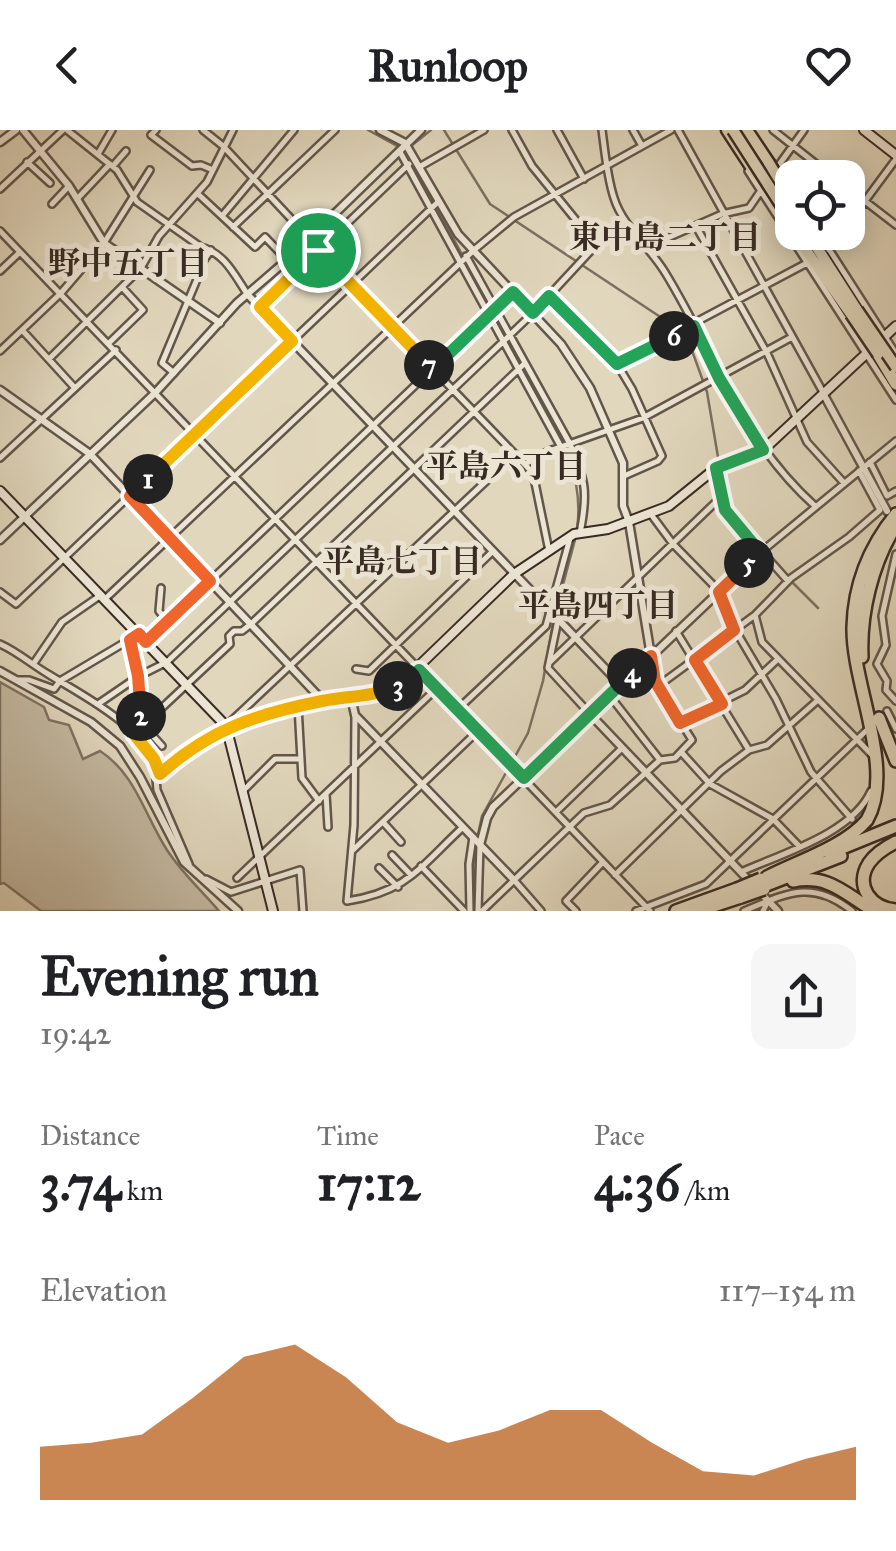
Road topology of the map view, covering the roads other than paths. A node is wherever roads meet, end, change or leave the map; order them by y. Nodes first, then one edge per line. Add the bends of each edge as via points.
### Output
1 (16, 130) edge
2 (23, 130) edge
3 (65, 130) edge
4 (112, 130) edge
5 (156, 130) edge
6 (203, 130) edge
7 (233, 130) edge
8 (294, 130) edge
9 (335, 130) edge
10 (380, 130) edge
11 (421, 130) edge
12 (484, 130) edge
13 (512, 130) edge
14 (557, 130) edge
15 (602, 130) edge
16 (633, 130) edge
17 (675, 130) edge
18 (730, 130) edge
19 (745, 130) edge
20 (774, 130) edge
21 (804, 130) edge
22 (864, 130) edge
23 (0, 142) edge
24 (793, 145) junction
25 (223, 146) junction
26 (642, 146) junction
27 (408, 147) junction
28 (398, 149) junction
29 (40, 150) junction
30 (126, 151) dead end
31 (98, 154) junction
32 (896, 157) edge
33 (745, 158) junction
34 (812, 160) edge
35 (28, 162) junction
36 (408, 164) junction
37 (111, 165) junction
38 (421, 166) junction
39 (608, 166) junction
40 (774, 167) joint
41 (150, 170) dead end
42 (213, 170) junction
43 (253, 178) junction
44 (584, 178) junction
45 (775, 181) edge
46 (50, 183) dead end
47 (69, 186) junction
48 (0, 189) edge
49 (762, 190) junction
50 (198, 194) junction
51 (268, 194) junction
52 (556, 194) junction
53 (134, 197) junction
54 (775, 197) edge
55 (78, 198) junction
56 (865, 200) edge
57 (775, 202) edge
58 (865, 202) edge
59 (52, 204) dead end
60 (436, 205) junction
61 (722, 214) junction
62 (221, 216) junction
63 (622, 217) junction
64 (896, 225) edge
65 (169, 226) junction
66 (233, 228) junction
67 (696, 228) junction
68 (0, 230) edge
69 (309, 239) junction
70 (104, 244) junction
71 (596, 246) junction
72 (647, 246) junction
73 (211, 250) junction
74 (318, 250) junction
75 (474, 250) junction
76 (808, 250) edge
77 (822, 250) edge
78 (830, 250) edge
79 (20, 252) junction
80 (464, 258) junction
81 (287, 260) junction
82 (807, 262) junction
83 (140, 268) junction
84 (0, 271) edge
85 (351, 284) junction
86 (763, 285) junction
87 (122, 287) junction
88 (513, 292) junction
89 (61, 293) junction
90 (248, 294) junction
91 (549, 296) junction
92 (187, 299) junction
93 (737, 300) junction
94 (260, 307) junction
95 (493, 311) junction
96 (854, 312) junction
97 (533, 313) junction
98 (88, 321) junction
99 (220, 323) junction
100 (694, 326) junction
101 (896, 326) edge
102 (392, 327) junction
103 (22, 330) junction
104 (884, 336) junction
105 (792, 337) junction
106 (507, 338) junction
107 (292, 341) junction
108 (109, 343) junction
109 (116, 350) junction
110 (0, 351) edge
111 (766, 352) junction
112 (872, 354) junction
113 (896, 354) edge
114 (48, 359) junction
115 (617, 364) junction
116 (522, 366) junction
117 (896, 367) edge
118 (433, 369) junction
119 (174, 373) junction
120 (719, 378) junction
121 (896, 382) edge
122 (333, 384) junction
123 (74, 388) junction
124 (0, 390) edge
125 (454, 390) junction
126 (156, 392) junction
127 (824, 395) junction
128 (896, 400) edge
129 (473, 410) junction
130 (643, 418) junction
131 (41, 419) junction
132 (799, 420) junction
133 (373, 426) junction
134 (610, 430) junction
135 (195, 433) junction
136 (896, 440) edge
137 (565, 446) junction
138 (393, 447) junction
139 (763, 450) junction
140 (90, 454) junction
141 (515, 454) junction
142 (0, 458) edge
143 (525, 464) junction
144 (719, 467) junction
145 (864, 467) junction
146 (413, 468) junction
147 (236, 476) junction
148 (623, 476) junction
149 (844, 483) junction
150 (0, 490) edge
151 (896, 491) edge
152 (130, 496) junction
153 (721, 498) junction
154 (815, 506) junction
155 (454, 511) junction
156 (893, 511) edge
157 (650, 514) junction
158 (25, 516) junction
159 (276, 518) junction
160 (629, 522) junction
161 (893, 526) edge
162 (576, 534) junction
163 (170, 538) junction
164 (0, 540) edge
165 (296, 540) junction
166 (673, 544) junction
167 (549, 550) junction
168 (762, 551) junction
169 (493, 552) junction
170 (896, 554) edge
171 (66, 556) junction
172 (316, 560) junction
173 (514, 574) junction
174 (638, 576) junction
175 (790, 579) junction
176 (210, 581) junction
177 (162, 588) dead end
178 (0, 592) edge
179 (719, 592) junction
180 (103, 597) junction
181 (230, 602) junction
182 (356, 602) junction
183 (550, 611) junction
184 (754, 616) junction
185 (558, 620) junction
186 (168, 622) junction
187 (251, 624) junction
188 (734, 630) junction
189 (676, 632) junction
190 (886, 632) junction
191 (575, 637) junction
192 (138, 639) junction
193 (896, 643) edge
194 (0, 644) edge
195 (396, 645) junction
196 (651, 656) junction
197 (778, 658) junction
198 (695, 660) junction
199 (167, 662) junction
200 (549, 663) junction
201 (34, 664) junction
202 (290, 665) junction
203 (356, 669) dead end
204 (419, 670) junction
205 (0, 671) edge
206 (762, 674) junction
207 (138, 676) junction
208 (18, 680) junction
209 (60, 681) junction
210 (188, 685) junction
211 (621, 685) junction
212 (658, 686) junction
213 (437, 688) junction
214 (610, 696) junction
215 (351, 697) junction
216 (818, 700) junction
217 (323, 701) junction
218 (869, 701) junction
219 (896, 702) edge
220 (98, 704) junction
221 (722, 704) junction
222 (298, 706) junction
223 (458, 710) junction
224 (590, 714) junction
225 (355, 715) junction
226 (680, 723) junction
227 (143, 726) junction
228 (226, 726) junction
229 (790, 726) junction
230 (869, 728) dead end
231 (896, 729) edge
232 (478, 730) junction
233 (134, 734) junction
234 (857, 740) junction
235 (381, 742) junction
236 (162, 746) dead end
237 (622, 748) junction
238 (896, 748) edge
239 (749, 750) junction
240 (682, 753) junction
241 (300, 759) junction
242 (660, 760) junction
243 (896, 761) edge
244 (353, 768) junction
245 (647, 773) junction
246 (160, 774) junction
247 (896, 774) edge
248 (524, 778) junction
249 (816, 779) junction
250 (422, 784) junction
251 (710, 784) junction
252 (243, 791) junction
253 (326, 794) junction
254 (319, 800) junction
255 (682, 810) junction
256 (556, 812) junction
257 (852, 818) junction
258 (772, 819) junction
259 (382, 822) junction
260 (570, 826) junction
261 (896, 826) edge
262 (328, 827) dead end
263 (463, 827) junction
264 (896, 834) edge
265 (477, 841) junction
266 (401, 842) dead end
267 (896, 842) edge
268 (799, 846) junction
269 (352, 852) junction
270 (392, 855) dead end
271 (260, 856) junction
272 (730, 860) junction
273 (603, 862) junction
274 (421, 866) junction
275 (379, 868) dead end
276 (192, 872) junction
277 (741, 872) junction
278 (615, 874) junction
279 (412, 875) junction
280 (236, 878) dead end
281 (201, 879) junction
282 (514, 880) junction
283 (266, 882) junction
284 (398, 887) junction
285 (765, 887) junction
286 (740, 894) junction
287 (648, 909) edge
288 (573, 910) edge
289 (896, 910) edge
290 (238, 911) edge
291 (273, 911) edge
292 (303, 911) edge
293 (467, 911) edge
294 (480, 911) edge
295 (541, 911) edge
296 (636, 911) edge
297 (676, 911) edge
298 (698, 911) edge
299 (744, 911) edge
300 (763, 911) edge
301 (778, 911) edge
302 (852, 911) edge
303 (874, 911) edge

1 - 23 street
2 - 29 street
3 - 29 street
3 - 31 street
4 - 31 street
5 - 42 street via 151,136 192,166
6 - 25 street
7 - 25 street
8 - 43 street
9 - 51 street
10 - 27 street
11 - 27 street
12 - 38 street
13 - 52 street
14 - 44 street
15 - 39 street
16 - 26 street
17 - 26 street
17 - 61 street
18 - 33 highway
18 - 54 highway, bridge
19 - 40 highway
19 - 45 highway, bridge
20 - 24 street
21 - 24 street
22 - 32 main road
24 - 34 street
24 - 40 street
25 - 42 street
25 - 43 street
26 - 39 street
27 - 28 street
27 - 38 street
28 - 36 street
28 - 69 street
29 - 35 street
29 - 47 street
30 - 37 street
31 - 37 street
32 - 56 street
33 - 49 street
33 - 57 highway, bridge
35 - 46 street
35 - 48 street
36 - 60 street
36 - 74 street
37 - 53 street
37 - 55 street
38 - 60 street
39 - 44 street
39 - 63 street
41 - 53 street
42 - 50 street
43 - 51 street
43 - 62 street
44 - 52 street
47 - 55 street
47 - 59 street
49 - 61 street via 748,208
49 - 82 street
50 - 62 street
50 - 65 street
51 - 66 street
51 - 69 street
52 - 71 street
52 - 75 street
53 - 65 street
53 - 70 street
55 - 70 street
58 - 64 street
60 - 75 street
60 - 80 street
60 - 85 street
61 - 67 street
61 - 86 street
62 - 66 street
63 - 71 street
63 - 72 street
65 - 73 street
65 - 83 street
66 - 81 street via 255,247 265,237
67 - 72 street
67 - 93 street
68 - 79 street
69 - 74 street
69 - 81 street
70 - 83 street
70 - 89 street
71 - 91 street
72 - 100 street
73 - 90 street
73 - 92 street
74 - 85 street
74 - 94 street
75 - 80 street
75 - 88 street
76 - 96 highway
77 - 96 highway
78 - 104 street
79 - 84 street
79 - 89 street
80 - 95 street
80 - 102 street
81 - 90 street
82 - 86 street
82 - 112 street
83 - 87 street
83 - 92 street
85 - 102 street
85 - 107 street
86 - 93 street
86 - 105 street
87 - 98 street
87 - 108 street via 143,310
88 - 95 street
88 - 97 street
89 - 98 street
89 - 103 street
90 - 94 street
90 - 99 street
91 - 97 street
91 - 115 street
92 - 99 street
92 - 119 street via 162,363
93 - 100 street
93 - 111 street
94 - 107 street
95 - 106 street
95 - 118 street
96 - 112 highway, bridge
96 - 117 highway, bridge
97 - 106 street
97 - 134 street via 590,388
98 - 108 street
98 - 114 street
99 - 119 street
100 - 115 street
100 - 120 street
101 - 104 main road
102 - 118 street
102 - 122 street
103 - 110 street
103 - 114 street
104 - 112 main road
104 - 113 street
105 - 111 street
105 - 127 street
106 - 116 street
106 - 125 street
107 - 122 street
107 - 135 street
108 - 109 street
109 - 123 street
109 - 126 street
111 - 120 street
111 - 132 street
112 - 121 highway
112 - 127 main road
112 - 128 street
114 - 123 street
115 - 130 street
116 - 129 street
116 - 137 street
118 - 125 street
118 - 133 street
119 - 126 street
120 - 130 street
120 - 139 street
122 - 133 street
122 - 147 street
123 - 131 street
124 - 131 street
125 - 129 street
125 - 138 street
126 - 135 street
126 - 140 street
127 - 132 main road
127 - 145 street
129 - 141 street
129 - 146 street
130 - 134 street
130 - 148 street via 662,456
131 - 140 street
131 - 142 street
132 - 139 main road
132 - 149 street via 807,442
133 - 138 street
133 - 159 street
134 - 137 street
134 - 148 street
135 - 147 street
135 - 152 street
136 - 145 street
137 - 143 street
137 - 162 street via 580,468 587,498
138 - 146 street
138 - 165 street
139 - 144 main road
139 - 154 street
140 - 152 street
140 - 158 street
141 - 143 street
141 - 155 street
143 - 167 street via 533,473
144 - 153 street
144 - 157 main road
145 - 149 street
145 - 151 street via 888,496
145 - 156 street
145 - 175 street via 880,510
146 - 155 street
146 - 172 street
147 - 159 street
147 - 163 street
148 - 160 street
149 - 154 street
150 - 158 main road
152 - 163 street
152 - 171 street
153 - 166 street
153 - 168 street
154 - 168 street
155 - 169 street
155 - 182 street
156 - 161 highway
157 - 160 main road
157 - 166 street
158 - 164 street
158 - 171 main road
159 - 165 street
159 - 176 street
160 - 162 main road
160 - 174 street
161 - 218 highway via 865,564 854,614 854,646
162 - 167 main road
162 - 183 street
163 - 176 street
163 - 180 street
165 - 172 street
165 - 181 street
166 - 174 street
166 - 179 street
167 - 173 main road
168 - 175 street
168 - 179 street
169 - 173 street
169 - 195 street
170 - 190 street via 883,607
171 - 178 street via 16,604
171 - 180 main road
172 - 182 street
172 - 187 street
173 - 183 street
173 - 204 main road
174 - 191 street
174 - 196 street
175 - 184 street
176 - 181 street
176 - 186 street
177 - 186 street via 159,611
179 - 188 street
179 - 189 street
180 - 192 main road
180 - 201 street via 62,622
181 - 187 street
181 - 199 street
182 - 195 street
182 - 202 street
183 - 185 street
183 - 223 street via 546,626
184 - 188 street
184 - 197 street via 762,642
185 - 191 street
185 - 200 street
186 - 192 street
187 - 202 street
187 - 210 street via 228,636 230,644
188 - 198 street
188 - 206 street
189 - 196 street
189 - 198 street
190 - 193 street
190 - 219 street via 877,664
191 - 200 street
191 - 211 street
192 - 199 main road
192 - 207 street
192 - 209 street
194 - 201 street
195 - 203 street via 369,671
195 - 204 street
196 - 211 street
196 - 212 street
197 - 206 street
197 - 216 street
198 - 212 street
198 - 221 street
199 - 207 street
199 - 210 main road
200 - 224 street
201 - 209 street
202 - 217 street
202 - 228 street
204 - 213 street
204 - 215 main road via 391,690
205 - 208 street
206 - 221 street
206 - 229 street
207 - 220 street
207 - 227 street
208 - 209 street via 54,689
208 - 276 street via 120,746
209 - 220 street
210 - 227 street
210 - 228 main road
211 - 214 street
212 - 226 street
213 - 223 street
213 - 235 street
214 - 224 street
214 - 242 street
215 - 217 main road
215 - 225 street
216 - 229 street
216 - 234 street
217 - 222 main road
218 - 238 highway
218 - 243 highway
218 - 247 highway
218 - 285 highway via 882,764 874,810 853,832
219 - 231 street via 885,712
220 - 233 street
221 - 226 street
221 - 239 street
222 - 228 main road
222 - 241 street
223 - 232 street
224 - 237 street
224 - 248 street
225 - 235 street
225 - 244 street
226 - 240 street via 692,740
227 - 233 street
227 - 236 street
228 - 246 street
228 - 252 main road
229 - 239 street
229 - 249 street
230 - 234 street
232 - 248 street
232 - 250 street
233 - 246 street
234 - 249 street
234 - 257 street via 875,763 869,797
235 - 244 street
235 - 250 street
237 - 245 street
237 - 256 street
239 - 251 street
240 - 242 street
240 - 251 street
241 - 252 street via 275,759
241 - 254 street via 302,778
242 - 245 street
244 - 253 street
244 - 269 street
245 - 255 street
245 - 260 street via 610,805 584,813
246 - 276 street via 157,790
248 - 256 street
248 - 265 street via 493,807
249 - 257 street
249 - 258 street
250 - 259 street
250 - 263 street
251 - 255 street
251 - 258 street
252 - 271 main road
253 - 254 street
253 - 262 street
254 - 271 street
255 - 272 street
255 - 278 street
256 - 260 street
257 - 268 street
258 - 268 street
258 - 272 street
259 - 266 street
259 - 269 street
260 - 273 street
260 - 282 street
261 - 285 highway
263 - 265 street
263 - 274 street
264 - 285 highway
265 - 282 street
265 - 293 street
265 - 294 street
267 - 289 highway via 871,860 864,880 874,903
268 - 277 street
269 - 284 street via 347,901
270 - 279 street
271 - 280 street
271 - 283 main road
272 - 277 street
272 - 287 street via 706,884
273 - 278 street
273 - 288 street via 566,901
274 - 279 street
274 - 293 street
275 - 284 street
276 - 281 street
277 - 285 street
278 - 287 street
279 - 284 street
281 - 283 street via 231,892
281 - 290 street
282 - 294 street
282 - 295 street
283 - 291 main road
283 - 292 street via 300,870
285 - 286 highway, bridge
285 - 299 street
285 - 300 street
285 - 301 street
285 - 302 street via 814,891
285 - 303 highway via 824,880
286 - 297 highway
286 - 298 highway
287 - 296 street

